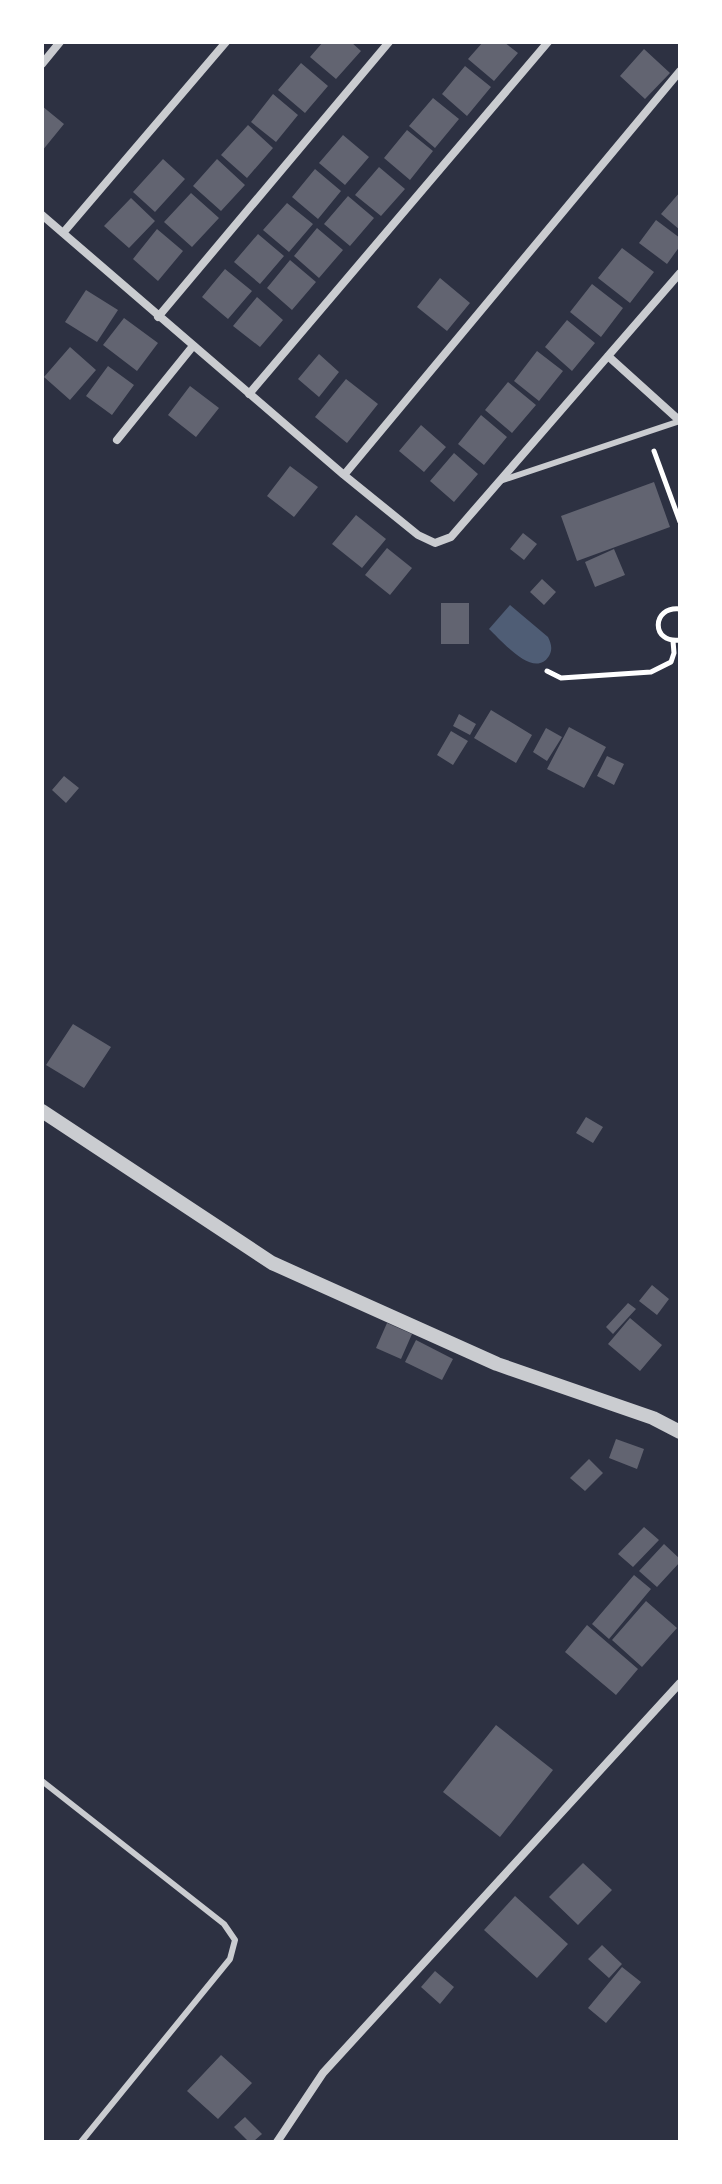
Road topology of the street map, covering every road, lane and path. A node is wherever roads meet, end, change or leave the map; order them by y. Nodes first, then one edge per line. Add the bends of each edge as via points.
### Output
1 (60, 42) edge
2 (226, 42) edge
3 (389, 42) edge
4 (548, 42) edge
5 (42, 64) edge
6 (680, 71) edge
7 (42, 215) edge
8 (63, 233) junction
9 (680, 273) edge
10 (158, 317) junction
11 (193, 346) junction
12 (608, 356) junction
13 (249, 394) junction
14 (680, 421) edge
15 (117, 440) dead end
16 (654, 451) dead end
17 (344, 475) junction
18 (500, 481) junction
19 (680, 497) edge
20 (672, 500) junction
21 (680, 522) edge
22 (679, 607) edge
23 (676, 641) edge
24 (547, 671) dead end
25 (42, 1111) edge
26 (680, 1432) edge
27 (680, 1683) edge
28 (42, 1781) edge
29 (81, 2142) edge
30 (277, 2142) edge

1 - 5 street
2 - 8 street
3 - 10 street
4 - 13 street
6 - 17 street
7 - 8 street
8 - 10 street
9 - 12 street
10 - 11 street
11 - 13 street
11 - 15 street
12 - 14 street
12 - 18 street
13 - 17 street
14 - 18 lane
16 - 20 path
17 - 18 street via 435,543 451,537
19 - 20 path
20 - 21 path
22 - 23 path via 659,619 661,633
23 - 24 path via 671,662 651,672 561,678
25 - 26 street via 272,1263 497,1364
27 - 30 street via 323,2073
28 - 29 lane via 224,1924 235,1940 230,1959

